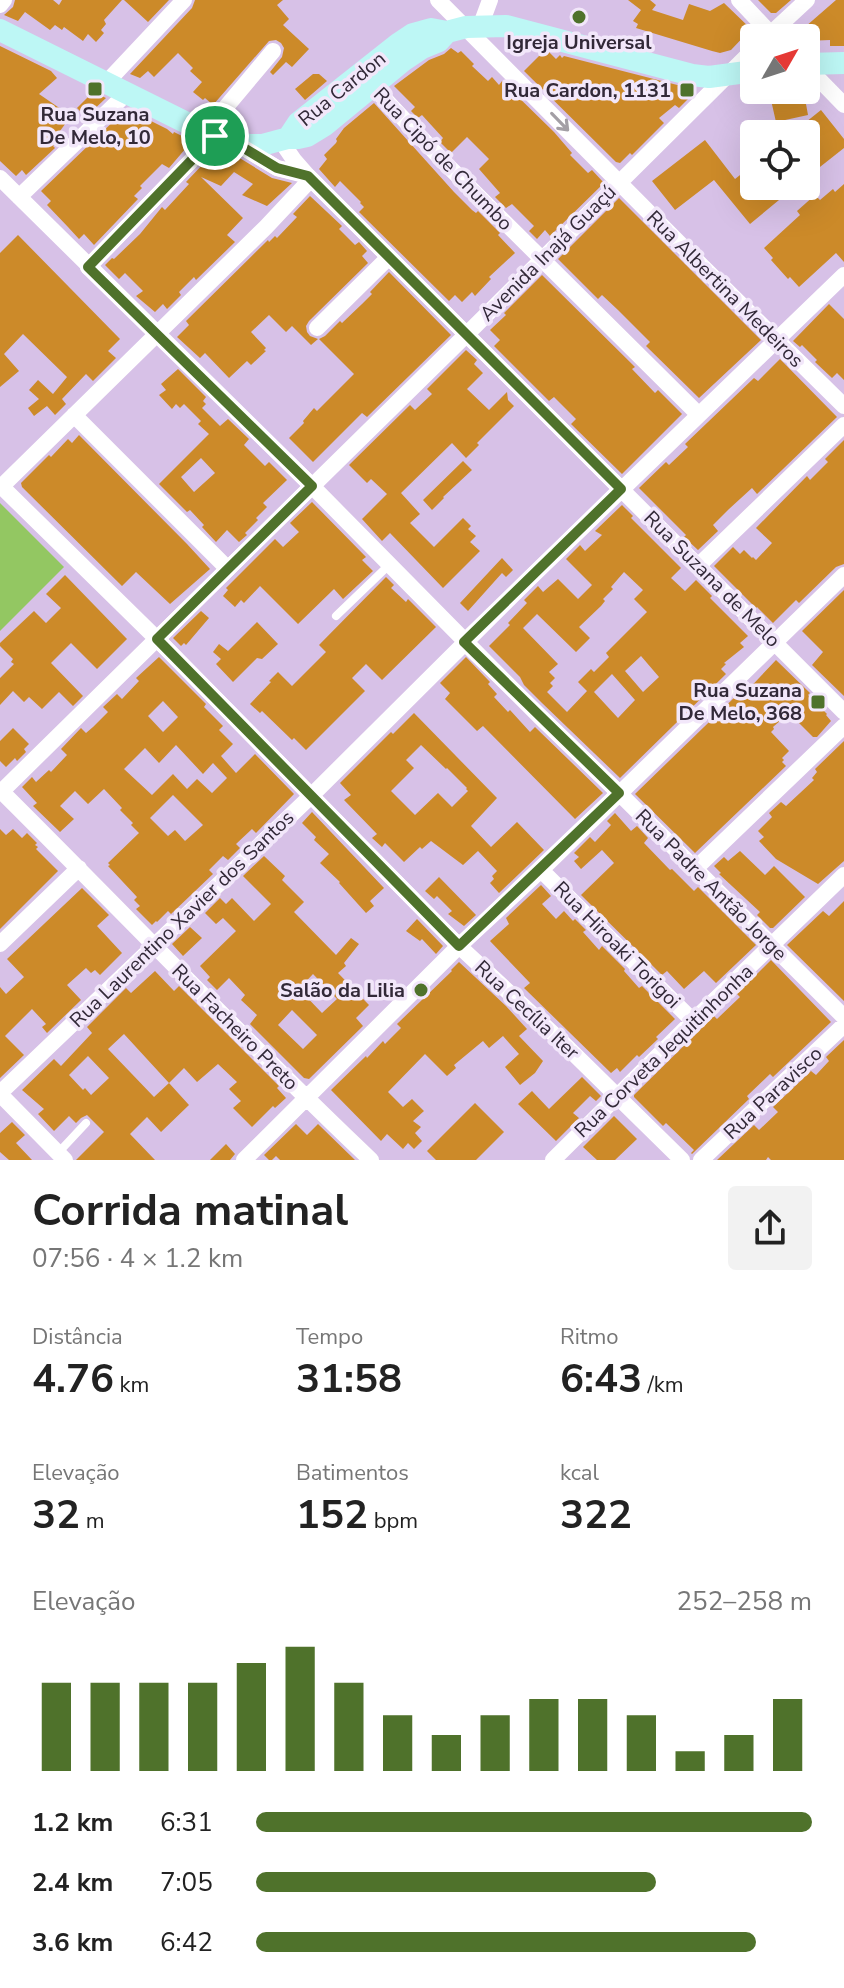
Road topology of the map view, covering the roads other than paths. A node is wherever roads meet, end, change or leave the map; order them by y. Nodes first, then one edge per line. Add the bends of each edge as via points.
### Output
1 (4, 0) edge
2 (184, 0) edge
3 (438, 0) edge
4 (490, 0) edge
5 (739, 0) edge
6 (807, 0) edge
7 (0, 5) edge
8 (758, 24) edge
9 (781, 24) edge
10 (464, 29) junction
11 (0, 30) edge
12 (273, 51) dead end
13 (740, 62) edge
14 (844, 63) edge
15 (820, 64) edge
16 (740, 73) edge
17 (727, 75) junction
18 (367, 79) junction
19 (820, 80) edge
20 (116, 88) junction
21 (844, 105) edge
22 (218, 137) junction
23 (284, 139) junction
24 (310, 177) junction
25 (0, 178) edge
26 (619, 183) junction
27 (19, 197) junction
28 (389, 257) junction
29 (542, 260) junction
30 (88, 267) junction
31 (844, 275) edge
32 (317, 328) dead end
33 (156, 333) junction
34 (467, 334) junction
35 (777, 340) junction
36 (844, 406) edge
37 (698, 414) junction
38 (74, 415) junction
39 (844, 425) edge
40 (1, 486) edge
41 (312, 486) junction
42 (621, 489) junction
43 (389, 565) junction
44 (698, 566) junction
45 (228, 569) junction
46 (844, 575) edge
47 (336, 616) dead end
48 (157, 639) junction
49 (464, 642) junction
50 (775, 642) junction
51 (844, 712) edge
52 (844, 726) edge
53 (0, 791) edge
54 (619, 793) junction
55 (311, 796) junction
56 (79, 868) junction
57 (695, 869) junction
58 (541, 870) junction
59 (844, 875) edge
60 (0, 944) edge
61 (154, 945) junction
62 (459, 946) junction
63 (772, 946) junction
64 (844, 1017) edge
65 (693, 1021) junction
66 (844, 1025) edge
67 (0, 1093) edge
68 (617, 1096) junction
69 (305, 1098) junction
70 (86, 1123) dead end
71 (62, 1156) edge
72 (244, 1160) edge
73 (371, 1160) edge
74 (553, 1160) edge
75 (682, 1160) edge
76 (701, 1160) edge

1 - 7 street
2 - 20 street
3 - 10 street, Rua Albertina Medeiros
4 - 10 street
5 - 8 street
6 - 9 street
10 - 17 street via 506,26 692,75
10 - 18 street, Rua Cardon
10 -> 26 street, Rua Albertina Medeiros
11 - 20 street, Rua Suzana de Melo
12 - 22 street
13 - 17 street, Avenida Inajá Guaçú
14 - 15 street
16 - 17 street
17 - 26 street, Avenida Inajá Guaçú
18 - 23 street, Rua Cardon via 325,125 307,136
18 - 29 street, Rua Cipó de Chumbo
19 - 21 street
20 - 22 street, Rua Suzana de Melo
20 - 27 street
22 - 23 street, Rua Suzana de Melo via 262,145
22 - 24 street, Rua Suzana de Melo via 277,168
22 - 30 street
23 - 24 street, Rua Suzana de Melo
24 - 28 street, Rua Suzana de Melo
24 - 33 street
25 - 27 street, Rua Padre Antão Jorge
26 - 29 street, Avenida Inajá Guaçú
26 - 35 street, Rua Albertina Medeiros
27 - 30 street, Rua Padre Antão Jorge
28 - 32 street
28 - 34 street, Rua Suzana de Melo
29 - 34 street, Avenida Inajá Guaçú
29 - 37 street, Rua Cipó de Chumbo
30 - 33 street, Rua Padre Antão Jorge
31 - 35 street, Rua Laurentino Xavier dos Santos
33 - 38 street
33 - 41 street, Rua Padre Antão Jorge
34 - 41 street, Avenida Inajá Guaçú
34 - 42 street, Rua Suzana de Melo
35 - 36 street, Rua Albertina Medeiros
35 - 37 street, Rua Laurentino Xavier dos Santos
37 - 42 street, Rua Laurentino Xavier dos Santos
38 - 40 street
38 - 45 street
39 - 44 street
40 - 48 street, Rua Cecília Iter
41 - 43 street, Rua Padre Antão Jorge
41 - 45 street, Avenida Inajá Guaçú
42 - 44 street, Rua Suzana de Melo
42 - 49 street, Rua Laurentino Xavier dos Santos
43 - 47 lane
43 - 49 street, Rua Padre Antão Jorge
44 - 50 street, Rua Suzana de Melo
45 - 48 street, Avenida Inajá Guaçú
46 - 50 street
48 - 53 street, Avenida Inajá Guaçú
48 - 55 street, Rua Cecília Iter
49 - 54 street, Rua Padre Antão Jorge
49 - 55 street, Rua Laurentino Xavier dos Santos
50 - 51 street, Rua Suzana de Melo
50 - 54 street
52 - 57 street
53 - 56 street, Rua Facheiro Preto
54 - 57 street, Rua Padre Antão Jorge
54 - 58 street
55 - 61 street, Rua Laurentino Xavier dos Santos
55 - 62 street, Rua Cecília Iter
56 - 60 street
56 - 61 street, Rua Facheiro Preto
57 - 63 street, Rua Padre Antão Jorge
58 - 62 street
58 - 65 street, Rua Hiroaki Torigoi
59 - 63 street, Rua Corveta Jequitinhonha
61 - 67 street, Rua Laurentino Xavier dos Santos
61 - 69 street, Rua Facheiro Preto
62 - 68 street, Rua Cecília Iter
62 - 69 street
63 - 64 street, Rua Padre Antão Jorge
63 - 65 street, Rua Corveta Jequitinhonha
65 - 68 street, Rua Corveta Jequitinhonha
66 - 76 street, Rua Paravisco
67 - 71 street
68 - 74 street, Rua Corveta Jequitinhonha
68 - 75 street, Rua Cecília Iter
69 - 72 street
69 - 73 street, Rua Facheiro Preto
70 - 71 lane

